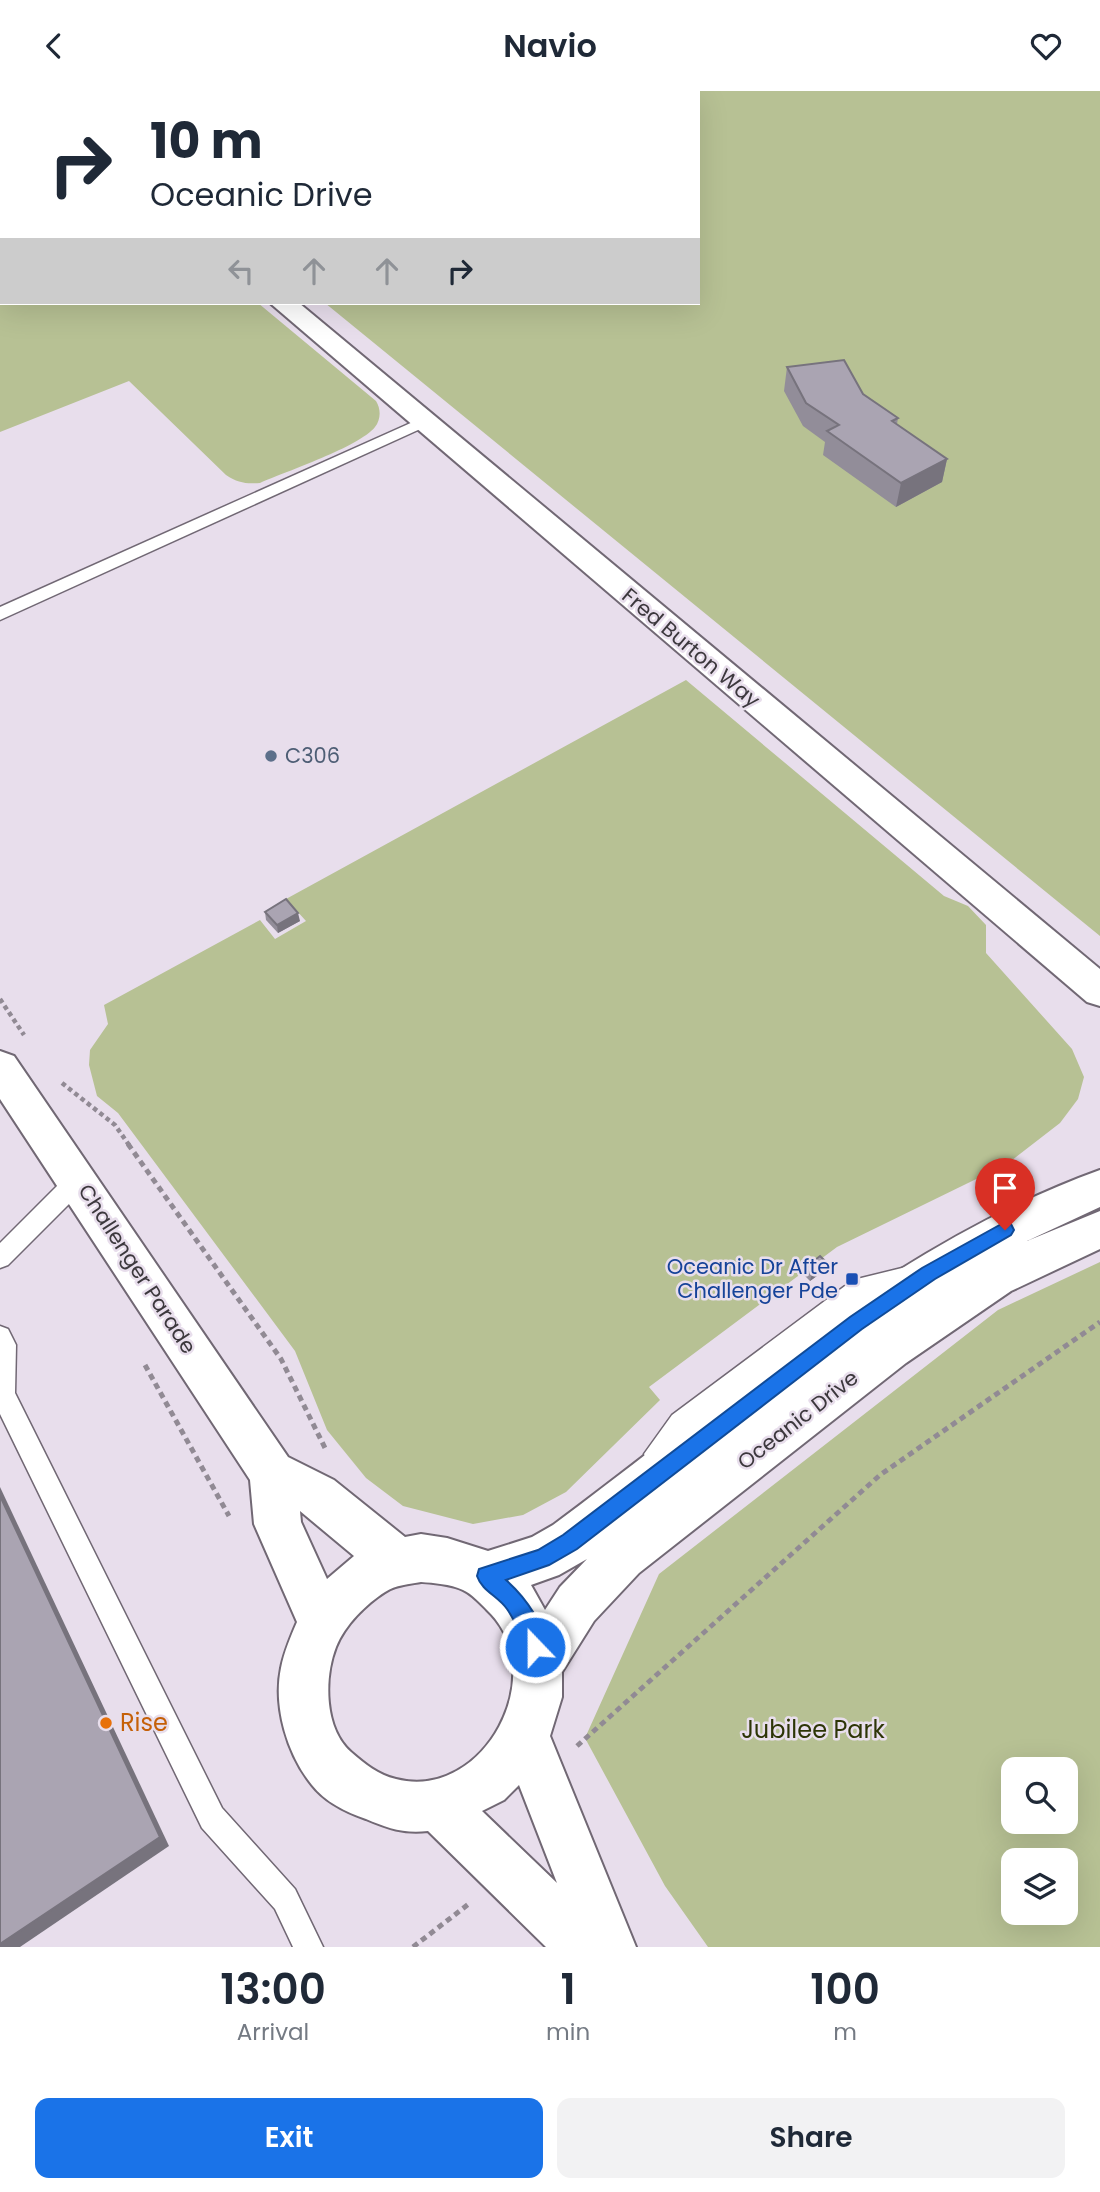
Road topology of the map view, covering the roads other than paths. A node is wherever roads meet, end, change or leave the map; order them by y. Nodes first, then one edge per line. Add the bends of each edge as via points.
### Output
1 (285, 305) edge
2 (424, 422) junction
3 (0, 614) edge
4 (1100, 991) edge
5 (13, 1053) edge
6 (78, 1180) junction
7 (1100, 1188) edge
8 (1100, 1230) edge
9 (0, 1258) edge
10 (0, 1337) edge
11 (272, 1473) junction
12 (398, 1562) junction
13 (486, 1576) junction
14 (321, 1621) junction
15 (539, 1664) junction
16 (548, 1738) junction
17 (438, 1804) junction
18 (309, 1947) edge
19 (584, 1947) edge
20 (609, 1947) edge

1 - 2 street, Fred Burton Way
2 - 3 lane
2 - 4 street, Fred Burton Way
5 - 6 street, Challenger Parade
6 - 9 lane
6 - 11 street, Challenger Parade
7 - 13 street, Oceanic Drive via 1005,1230 929,1273 555,1551
8 - 15 street, Oceanic Drive via 996,1277 890,1349 622,1556 577,1604
10 - 18 lane via 4,1345 3,1394 212,1818 285,1899
11 - 12 street, Challenger Parade via 318,1496
11 - 14 street, Challenger Parade via 278,1524
12 - 13 street via 444,1560
12 - 14 street via 368,1574 342,1595
13 - 15 street via 512,1599 531,1629
14 - 17 street via 306,1657 302,1696 311,1734 331,1768 361,1792 398,1805
15 - 16 street via 537,1702
16 - 17 street via 473,1791
16 - 20 street
17 - 19 street

